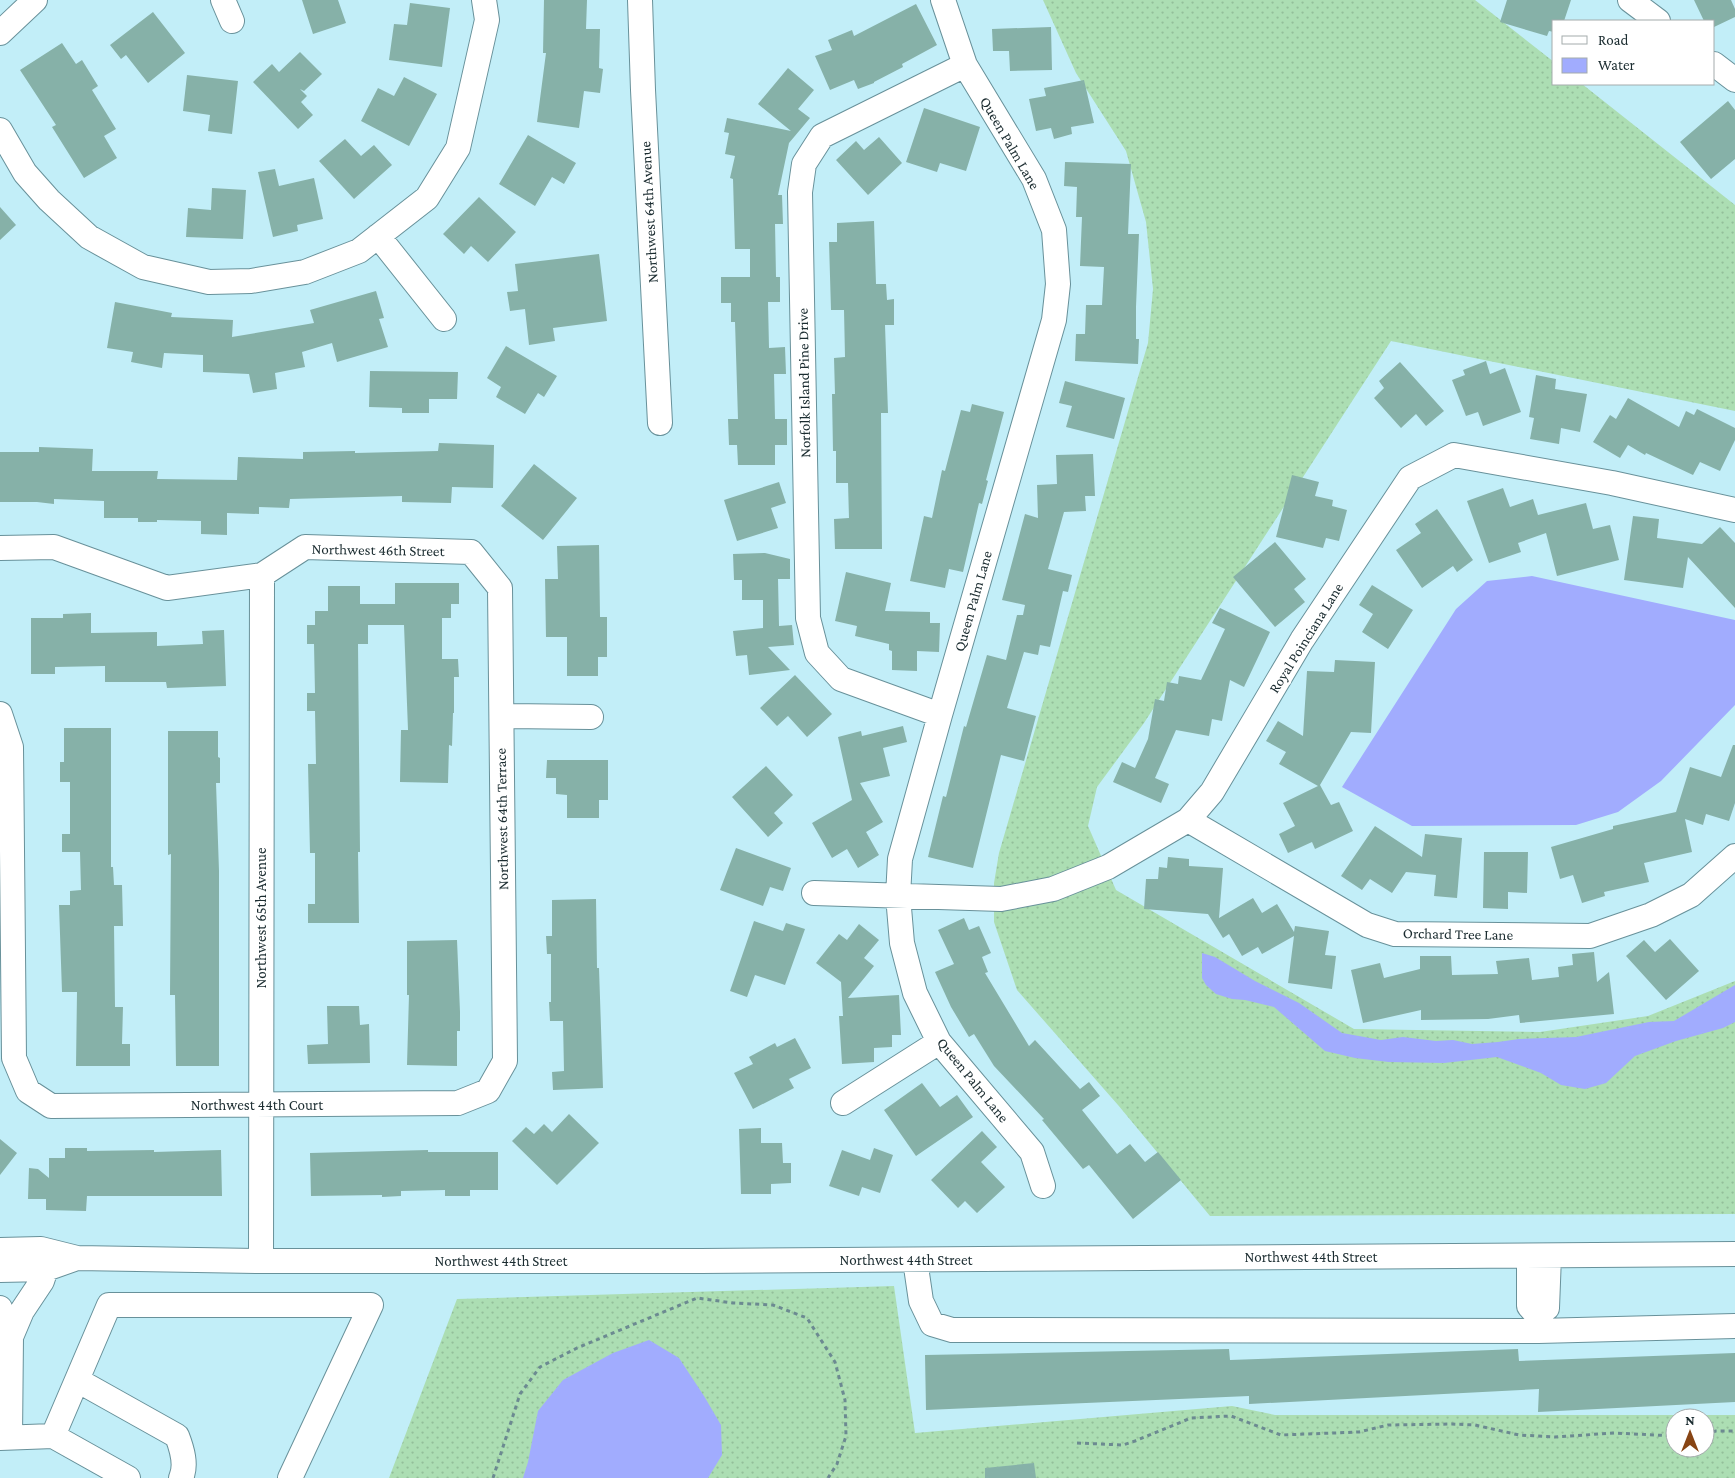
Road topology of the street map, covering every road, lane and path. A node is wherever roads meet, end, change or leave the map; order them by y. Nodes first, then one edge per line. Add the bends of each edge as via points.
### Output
1 (35, 0) edge
2 (484, 0) edge
3 (640, 0) edge
4 (943, 0) edge
5 (1637, 2) edge
6 (1657, 20) edge
7 (0, 33) edge
8 (965, 65) junction
9 (1715, 65) edge
10 (1735, 80) edge
11 (0, 130) edge
12 (378, 236) junction
13 (444, 319) dead end
14 (660, 423) dead end
15 (1735, 510) edge
16 (0, 548) edge
17 (471, 552) joint
18 (262, 574) junction
19 (0, 714) edge
20 (940, 715) junction
21 (502, 716) junction
22 (591, 717) dead end
23 (1188, 820) junction
24 (1735, 856) edge
25 (814, 893) dead end
26 (898, 896) junction
27 (939, 1042) junction
28 (488, 1090) joint
29 (842, 1103) dead end
30 (261, 1105) junction
31 (1043, 1186) dead end
32 (0, 1250) edge
33 (1735, 1254) edge
34 (1539, 1256) junction
35 (77, 1258) junction
36 (916, 1260) junction
37 (261, 1261) junction
38 (46, 1269) junction
39 (0, 1270) edge
40 (0, 1308) edge
41 (1537, 1323) junction
42 (1735, 1326) edge
43 (11, 1337) junction
44 (77, 1380) junction
45 (1715, 1431) edge
46 (1735, 1431) edge
47 (53, 1436) junction
48 (1665, 1436) edge
49 (5, 1438) edge
50 (1077, 1443) dead end
51 (128, 1478) edge
52 (181, 1478) edge
53 (290, 1478) edge
54 (493, 1478) edge
55 (828, 1478) edge

1 - 7 street
2 - 12 street via 487,20 458,148 427,198
3 - 14 street, Northwest 64th Avenue
4 - 8 street, Queen Palm Lane
5 - 6 street
8 - 20 street, Queen Palm Lane via 1034,179 1054,230 1058,284 1052,327
8 - 20 street, Norfolk Island Pine Drive via 822,136 804,164 800,192 808,618 817,653 841,679
9 - 10 street
11 - 12 street via 25,173 49,200 89,237 143,267 209,282 251,281 305,272 359,251
12 - 13 street
15 - 23 street, Royal Poinciana Lane via 1612,483 1454,455 1410,478 1302,640 1212,792
16 - 18 street, Northwest 46th Street via 54,547 167,588
17 - 18 street, Northwest 46th Street via 305,547
17 - 21 street, Northwest 64th Terrace via 500,588
18 - 30 street, Northwest 65th Avenue
19 - 30 street, Northwest 44th Court via 11,747 14,1058 28,1092 51,1106
20 - 26 street, Queen Palm Lane via 900,859
21 - 22 street
21 - 28 street, Northwest 64th Terrace via 505,1061
23 - 24 street, Orchard Tree Lane via 1367,925 1395,934 1590,936 1651,915 1691,895
23 - 26 street, Royal Poinciana Lane via 1108,867 1053,889 1001,899
25 - 26 street, Royal Poinciana Lane
26 - 27 street, Queen Palm Lane via 902,943 915,993
27 - 29 street
27 - 31 street, Queen Palm Lane via 1032,1152
28 - 30 street, Northwest 44th Court via 458,1103
30 - 37 street, Northwest 65th Avenue
32 - 35 street, Northwest 44th Street via 41,1249
33 - 34 street, Northwest 44th Street
34 - 36 street, Northwest 44th Street
34 - 41 street via 1529,1306
35 - 37 street, Northwest 44th Street
35 - 38 street, Northwest 44th Street
36 - 37 street, Northwest 44th Street
36 - 41 street via 921,1301 932,1324 952,1330
38 - 39 street, Northwest 44th Street
38 - 43 street
40 - 43 street
41 - 42 street
43 - 49 street
44 - 47 street
44 - 52 street via 177,1436 183,1450 184,1473
44 - 53 street via 110,1305 371,1305
45 - 46 path
47 - 49 street
47 - 51 street
48 - 50 path via 1614,1433 1555,1437 1519,1435 1474,1425 1452,1424 1388,1425 1359,1432 1280,1435 1231,1416 1191,1418 1123,1445
54 - 55 path via 520,1394 540,1367 577,1348 697,1298 773,1305 807,1318 836,1362 845,1400 846,1436 837,1464

